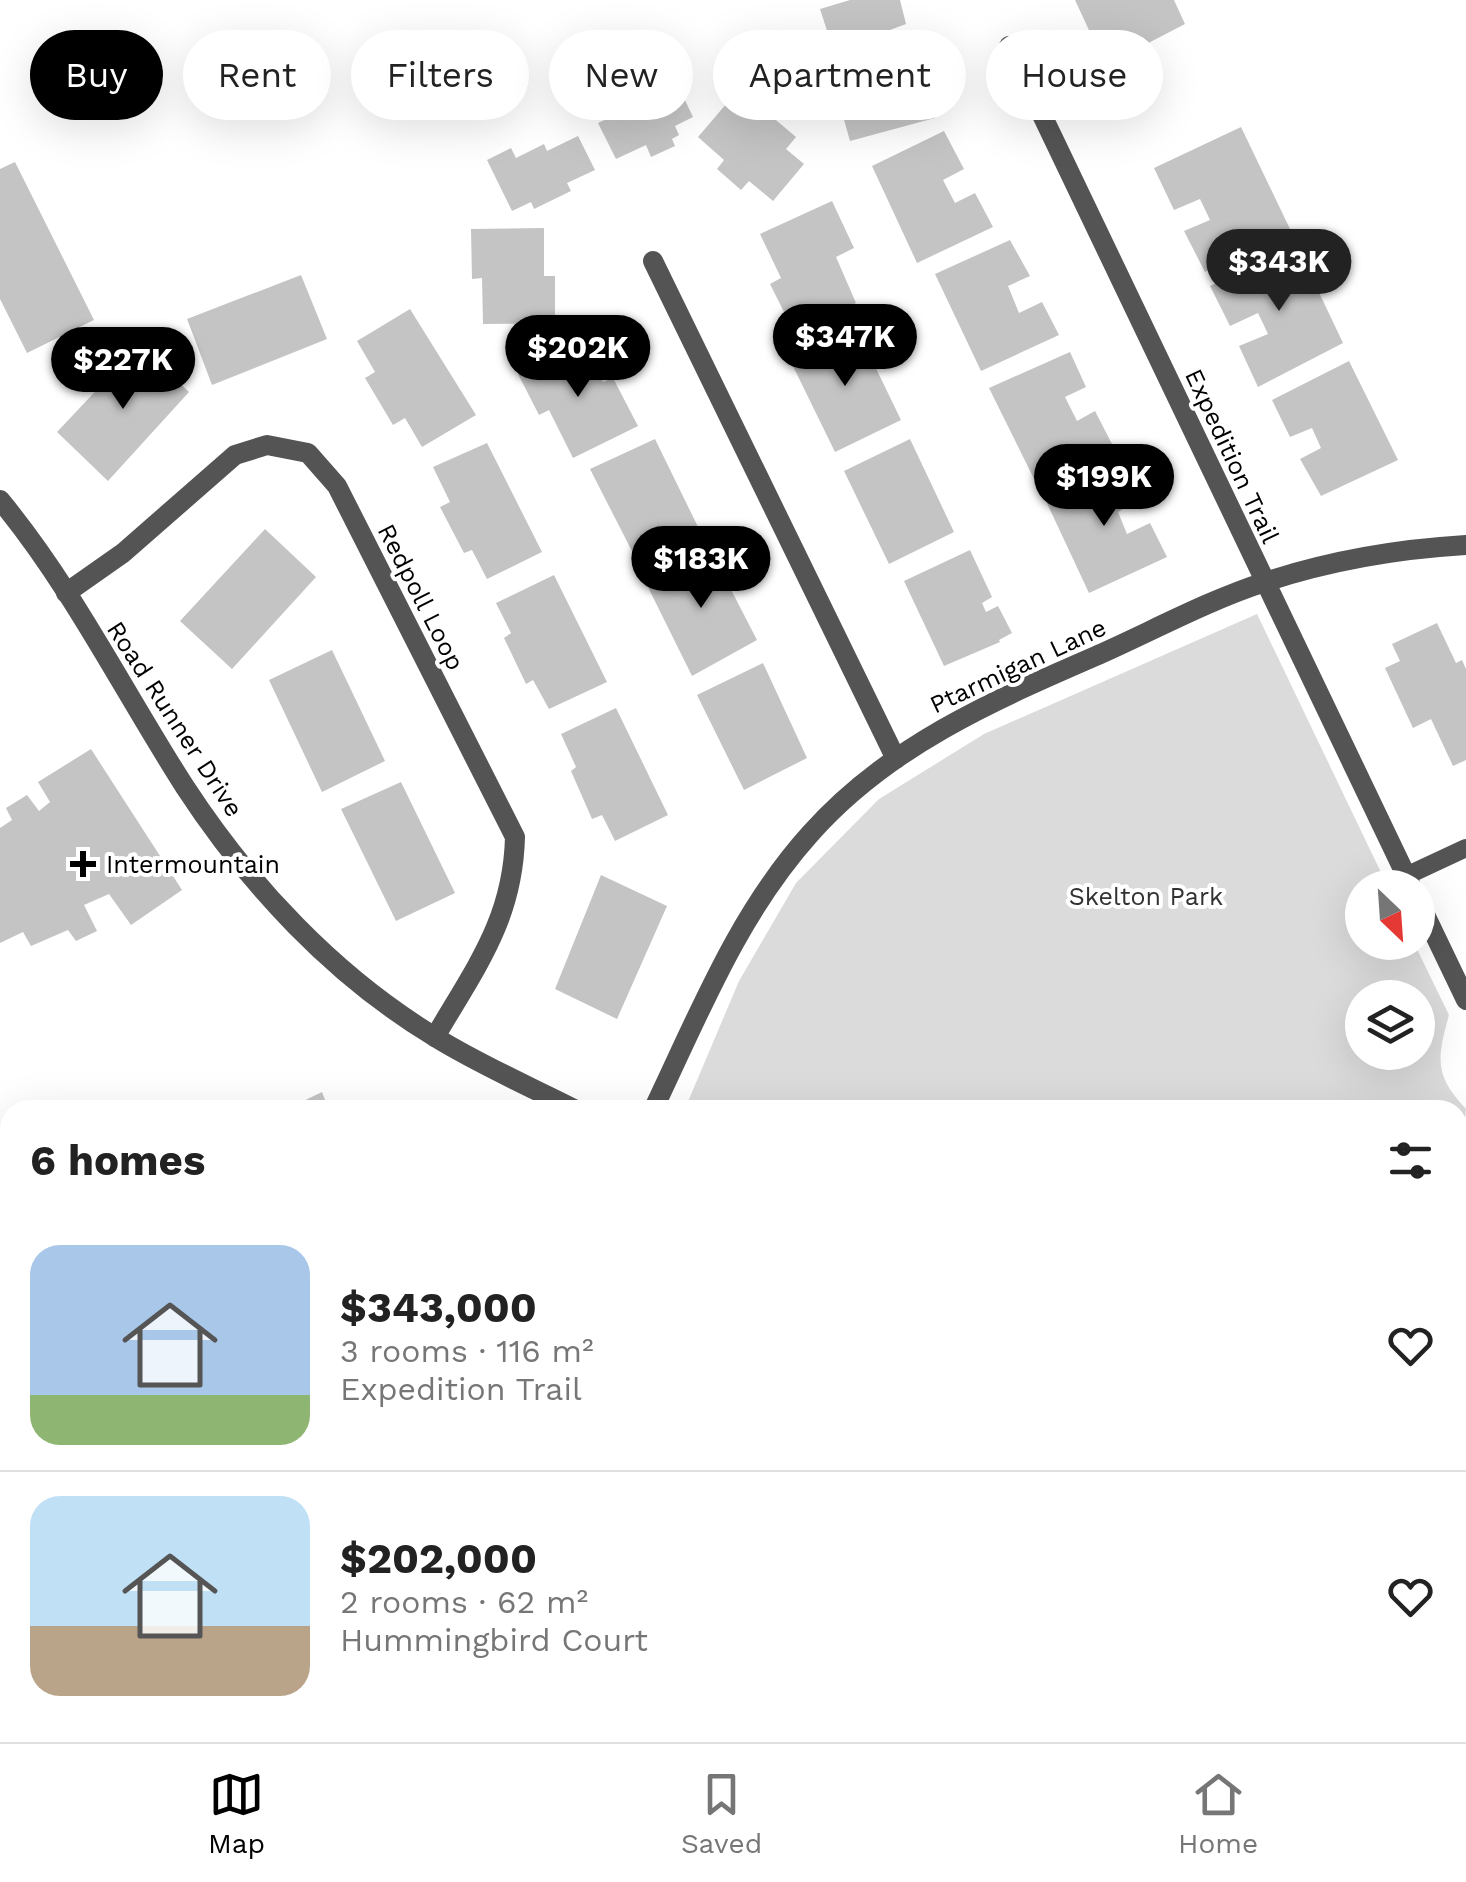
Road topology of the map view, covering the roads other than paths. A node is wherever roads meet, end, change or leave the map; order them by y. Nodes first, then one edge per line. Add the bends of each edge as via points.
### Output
1 (1044, 120) edge
2 (653, 261) dead end
3 (0, 500) edge
4 (1466, 545) edge
5 (1264, 582) junction
6 (66, 594) junction
7 (896, 759) junction
8 (1466, 848) edge
9 (1403, 870) edge
10 (1429, 870) edge
11 (1435, 935) edge
12 (1466, 1000) edge
13 (435, 1037) junction
14 (557, 1100) edge
15 (658, 1100) edge

1 - 5 street, Expedition Trail
2 - 7 street
3 - 6 street, Road Runner Drive
4 - 5 street, Ptarmigan Lane via 1400,549
5 - 7 street, Ptarmigan Lane via 950,722
5 - 9 street, Expedition Trail
6 - 13 street, Road Runner Drive via 240,864 311,940
6 - 13 street, Redpoll Loop via 123,554 235,455 267,445 308,454 337,486 515,837 514,875 500,924
7 - 15 street, Ptarmigan Lane via 811,832 770,883 734,940
8 - 10 lane
11 - 12 street
13 - 14 street, Road Runner Drive

